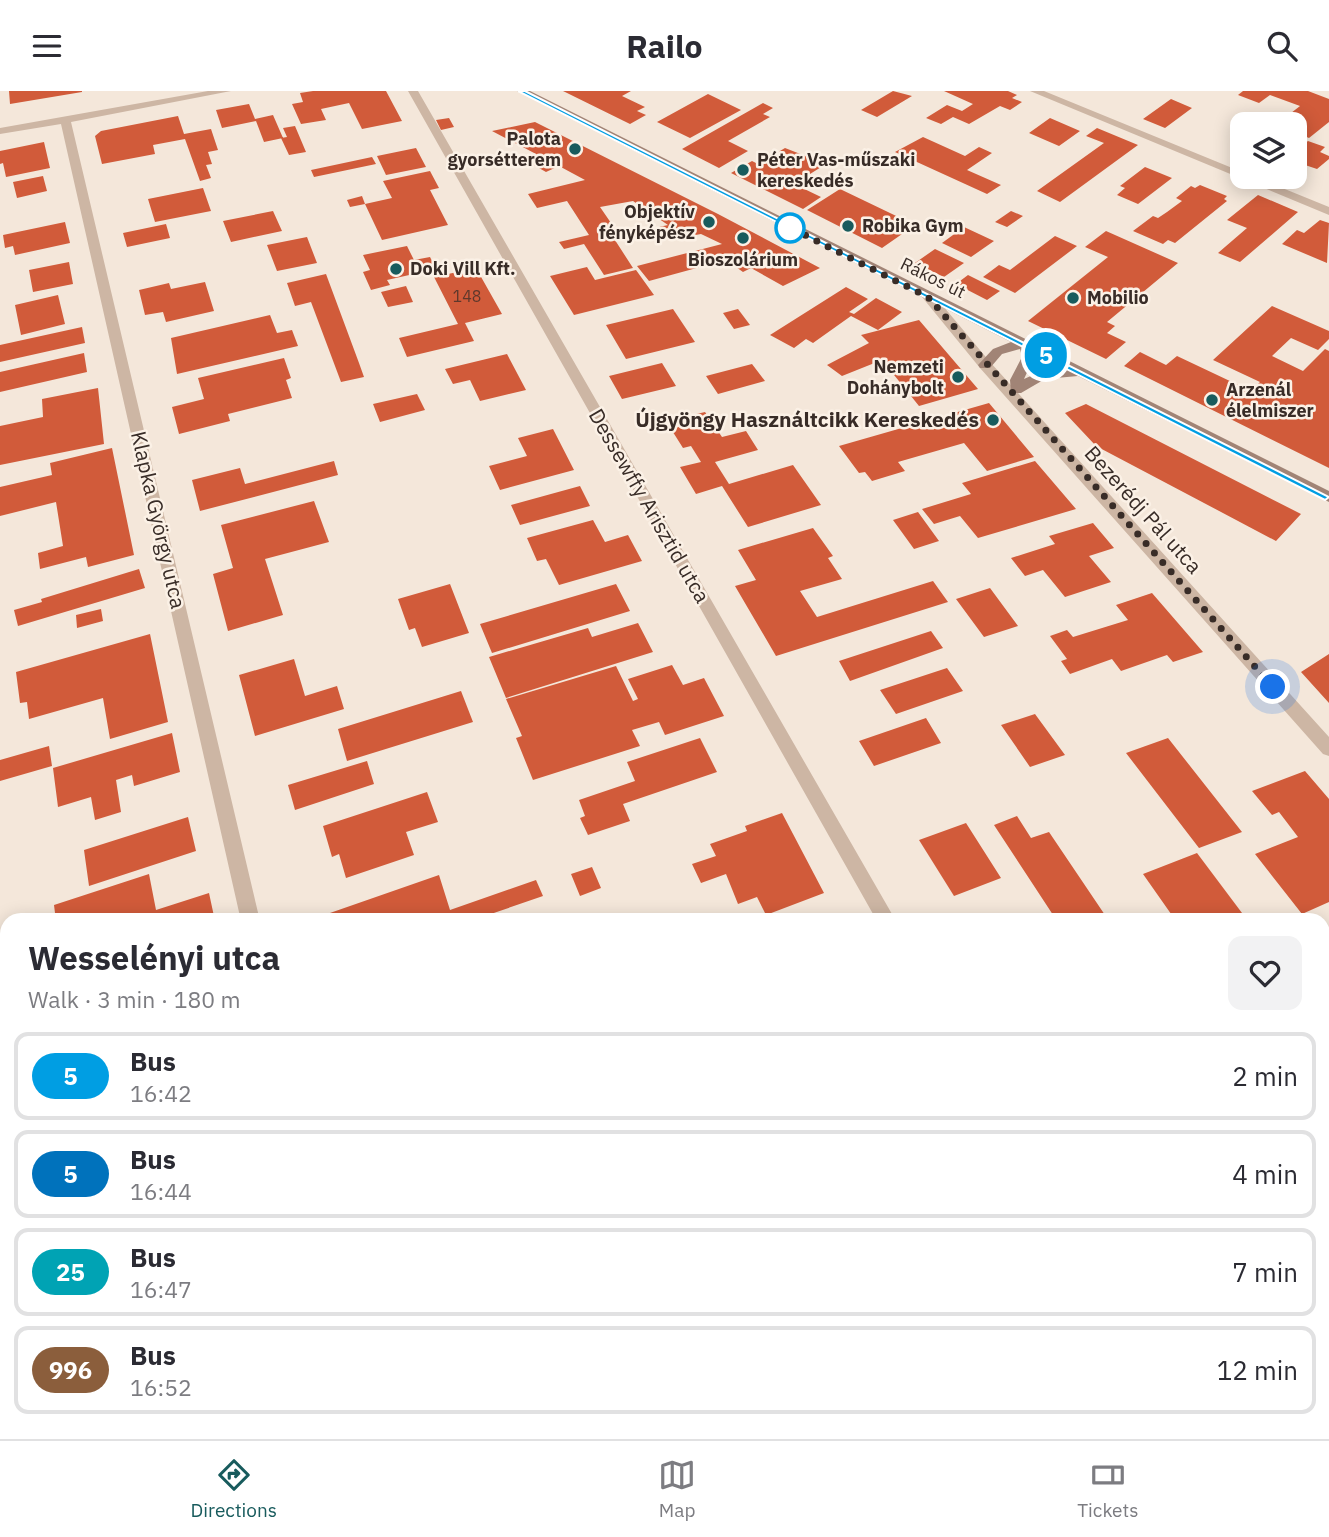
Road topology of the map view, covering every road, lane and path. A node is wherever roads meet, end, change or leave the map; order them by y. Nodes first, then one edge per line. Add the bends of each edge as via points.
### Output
1 (226, 91) edge
2 (413, 91) edge
3 (522, 91) edge
4 (1035, 91) edge
5 (65, 119) junction
6 (0, 131) edge
7 (1230, 170) edge
8 (1276, 189) edge
9 (1329, 211) edge
10 (928, 297) junction
11 (1026, 345) junction
12 (985, 365) junction
13 (1081, 372) junction
14 (1015, 393) junction
15 (1329, 497) edge
16 (1329, 749) edge
17 (249, 913) edge
18 (882, 913) edge

1 - 5 street
2 - 18 street, Dessewffy Arisztid utca
3 - 10 street, Rákos út
4 - 7 street
5 - 6 street
5 - 17 street, Klapka György utca
8 - 9 street
10 - 11 street, Rákos út
10 - 12 street, Bezerédj Pál utca
11 - 12 street via 1005,346
11 - 13 street, Rákos út
11 - 14 street via 1029,357
12 - 14 street, Bezerédj Pál utca
13 - 14 street via 1042,375
13 - 15 street, Rákos út
14 - 16 street, Bezerédj Pál utca

